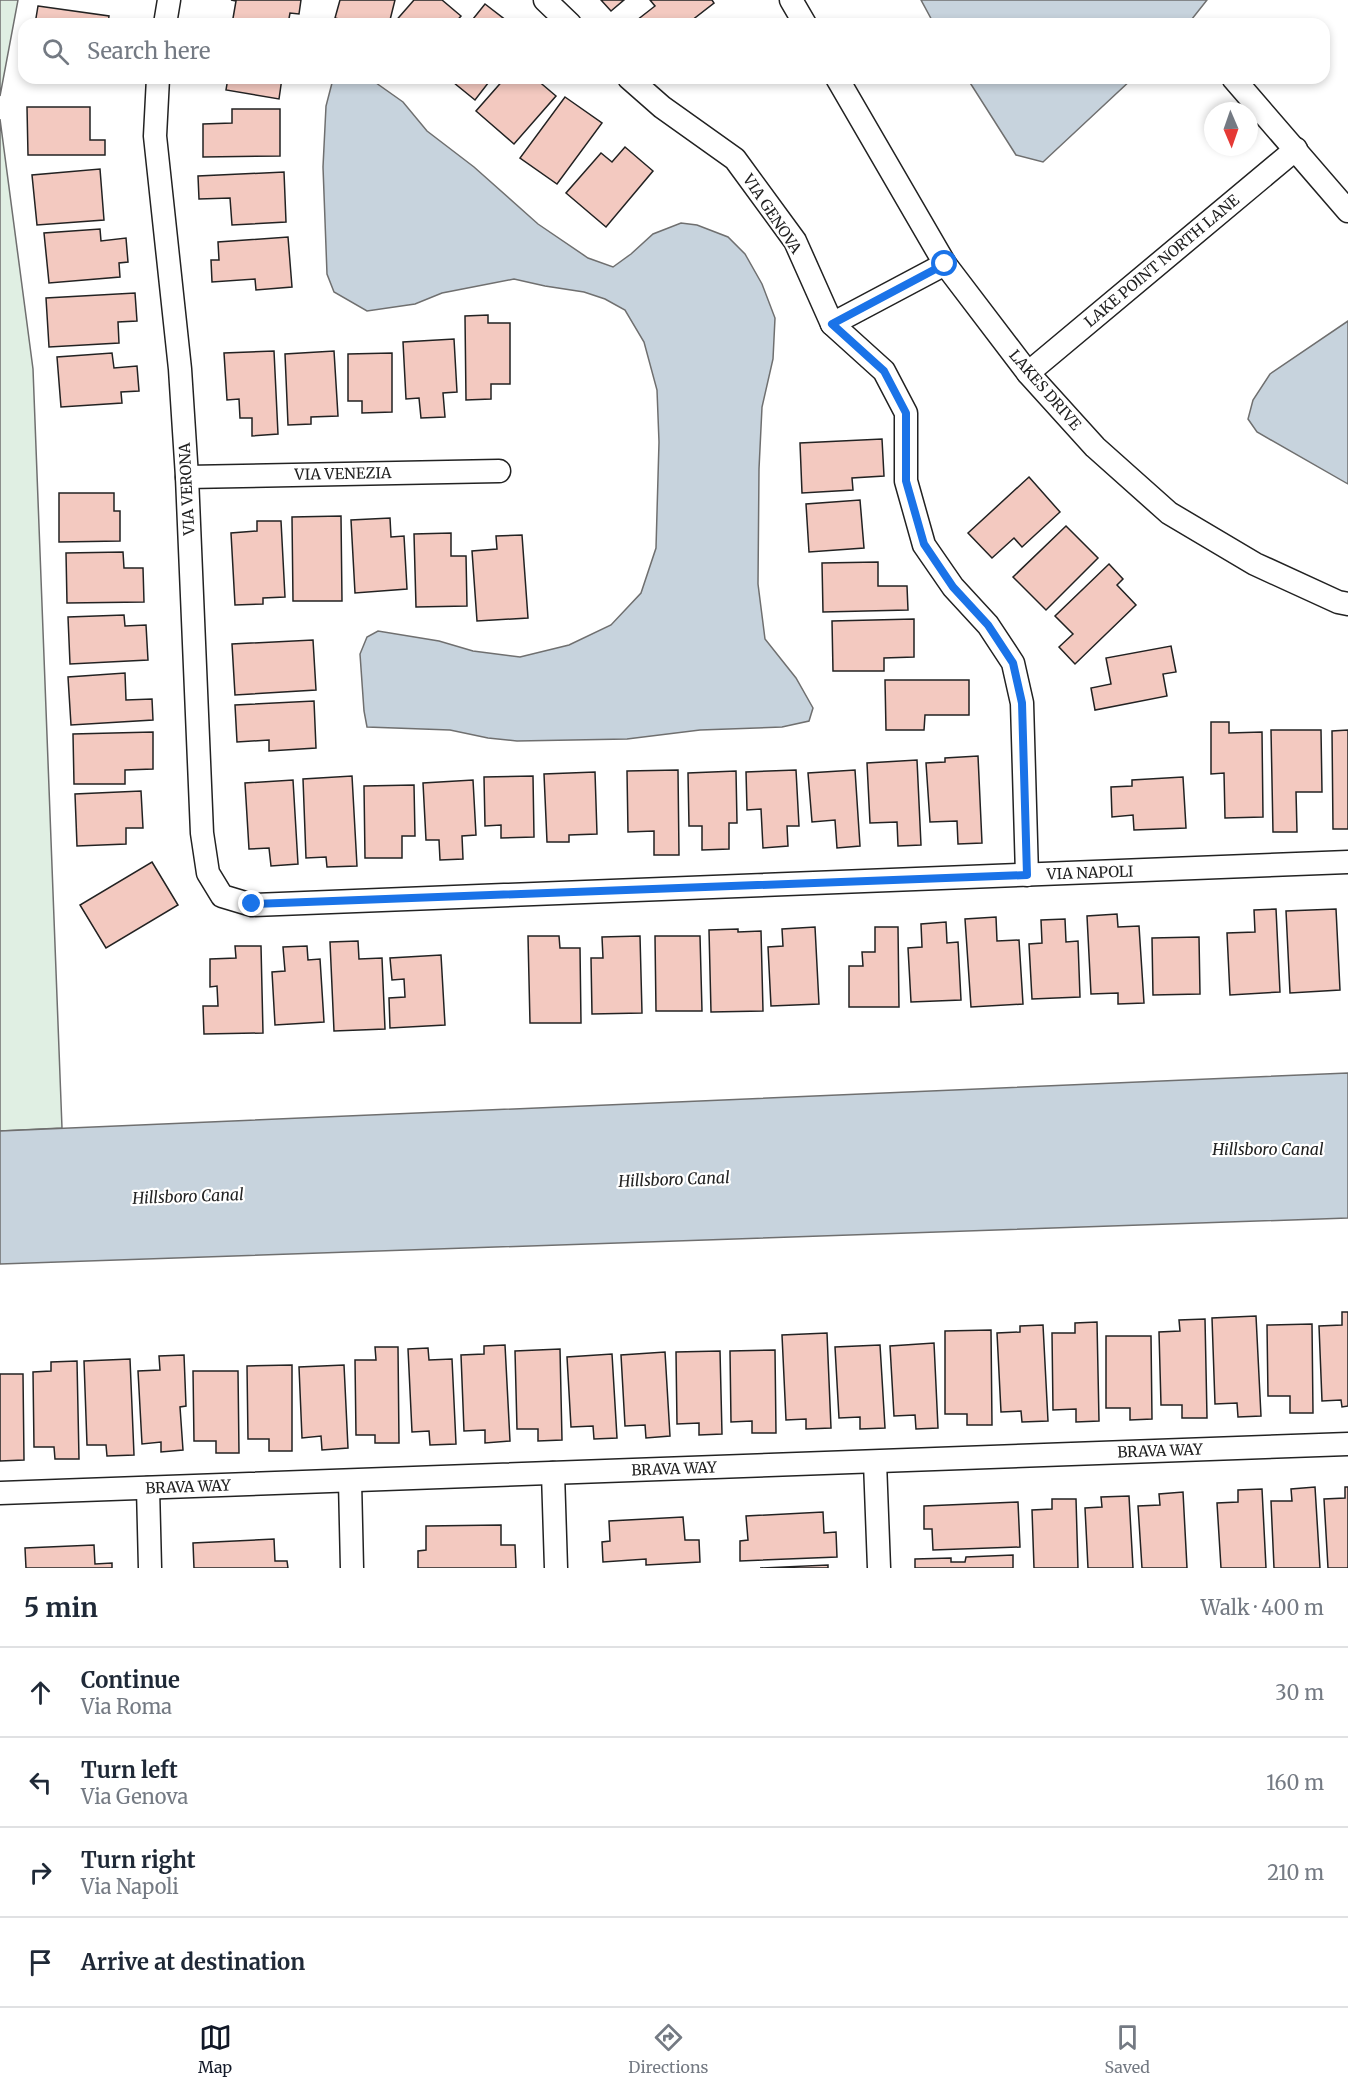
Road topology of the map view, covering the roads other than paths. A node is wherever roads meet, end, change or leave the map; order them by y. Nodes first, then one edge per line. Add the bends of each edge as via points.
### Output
1 (169, 0) edge
2 (545, 0) edge
3 (791, 0) edge
4 (166, 18) edge
5 (564, 18) edge
6 (802, 18) edge
7 (158, 84) edge
8 (636, 84) edge
9 (840, 84) edge
10 (1238, 84) edge
11 (1296, 149) junction
12 (1348, 211) edge
13 (945, 264) junction
14 (832, 324) junction
15 (1028, 373) junction
16 (499, 471) dead end
17 (187, 477) junction
18 (1348, 604) edge
19 (1348, 862) edge
20 (1027, 875) junction
21 (222, 896) joint
22 (1348, 1444) edge
23 (875, 1462) junction
24 (553, 1473) junction
25 (350, 1480) junction
26 (147, 1488) junction
27 (0, 1493) edge
28 (150, 1568) edge
29 (352, 1568) edge
30 (556, 1568) edge
31 (879, 1568) edge

1 - 4 street
2 - 5 street
3 - 6 street
7 - 17 street, VIA VERONA via 155,136 180,369
8 - 14 street, VIA GENOVA via 735,159 795,241
9 - 13 street, LAKES DRIVE
10 - 11 street
11 - 12 street
11 - 15 street, LAKE POINT NORTH LANE
13 - 14 street
13 - 15 street, LAKES DRIVE
14 - 20 street, VIA GENOVA via 884,371 906,413 906,481 924,544 1013,663 1022,703
15 - 18 street, LAKES DRIVE via 1095,447 1169,513 1255,564
16 - 17 street, VIA VENEZIA
17 - 21 street, VIA VERONA via 202,833 208,873
19 - 20 street, VIA NAPOLI
20 - 21 street, VIA NAPOLI via 252,904
22 - 23 street, BRAVA WAY
23 - 24 street, BRAVA WAY
23 - 31 street
24 - 25 street, BRAVA WAY
24 - 30 street
25 - 26 street, BRAVA WAY
25 - 29 street
26 - 27 street, BRAVA WAY
26 - 28 street

